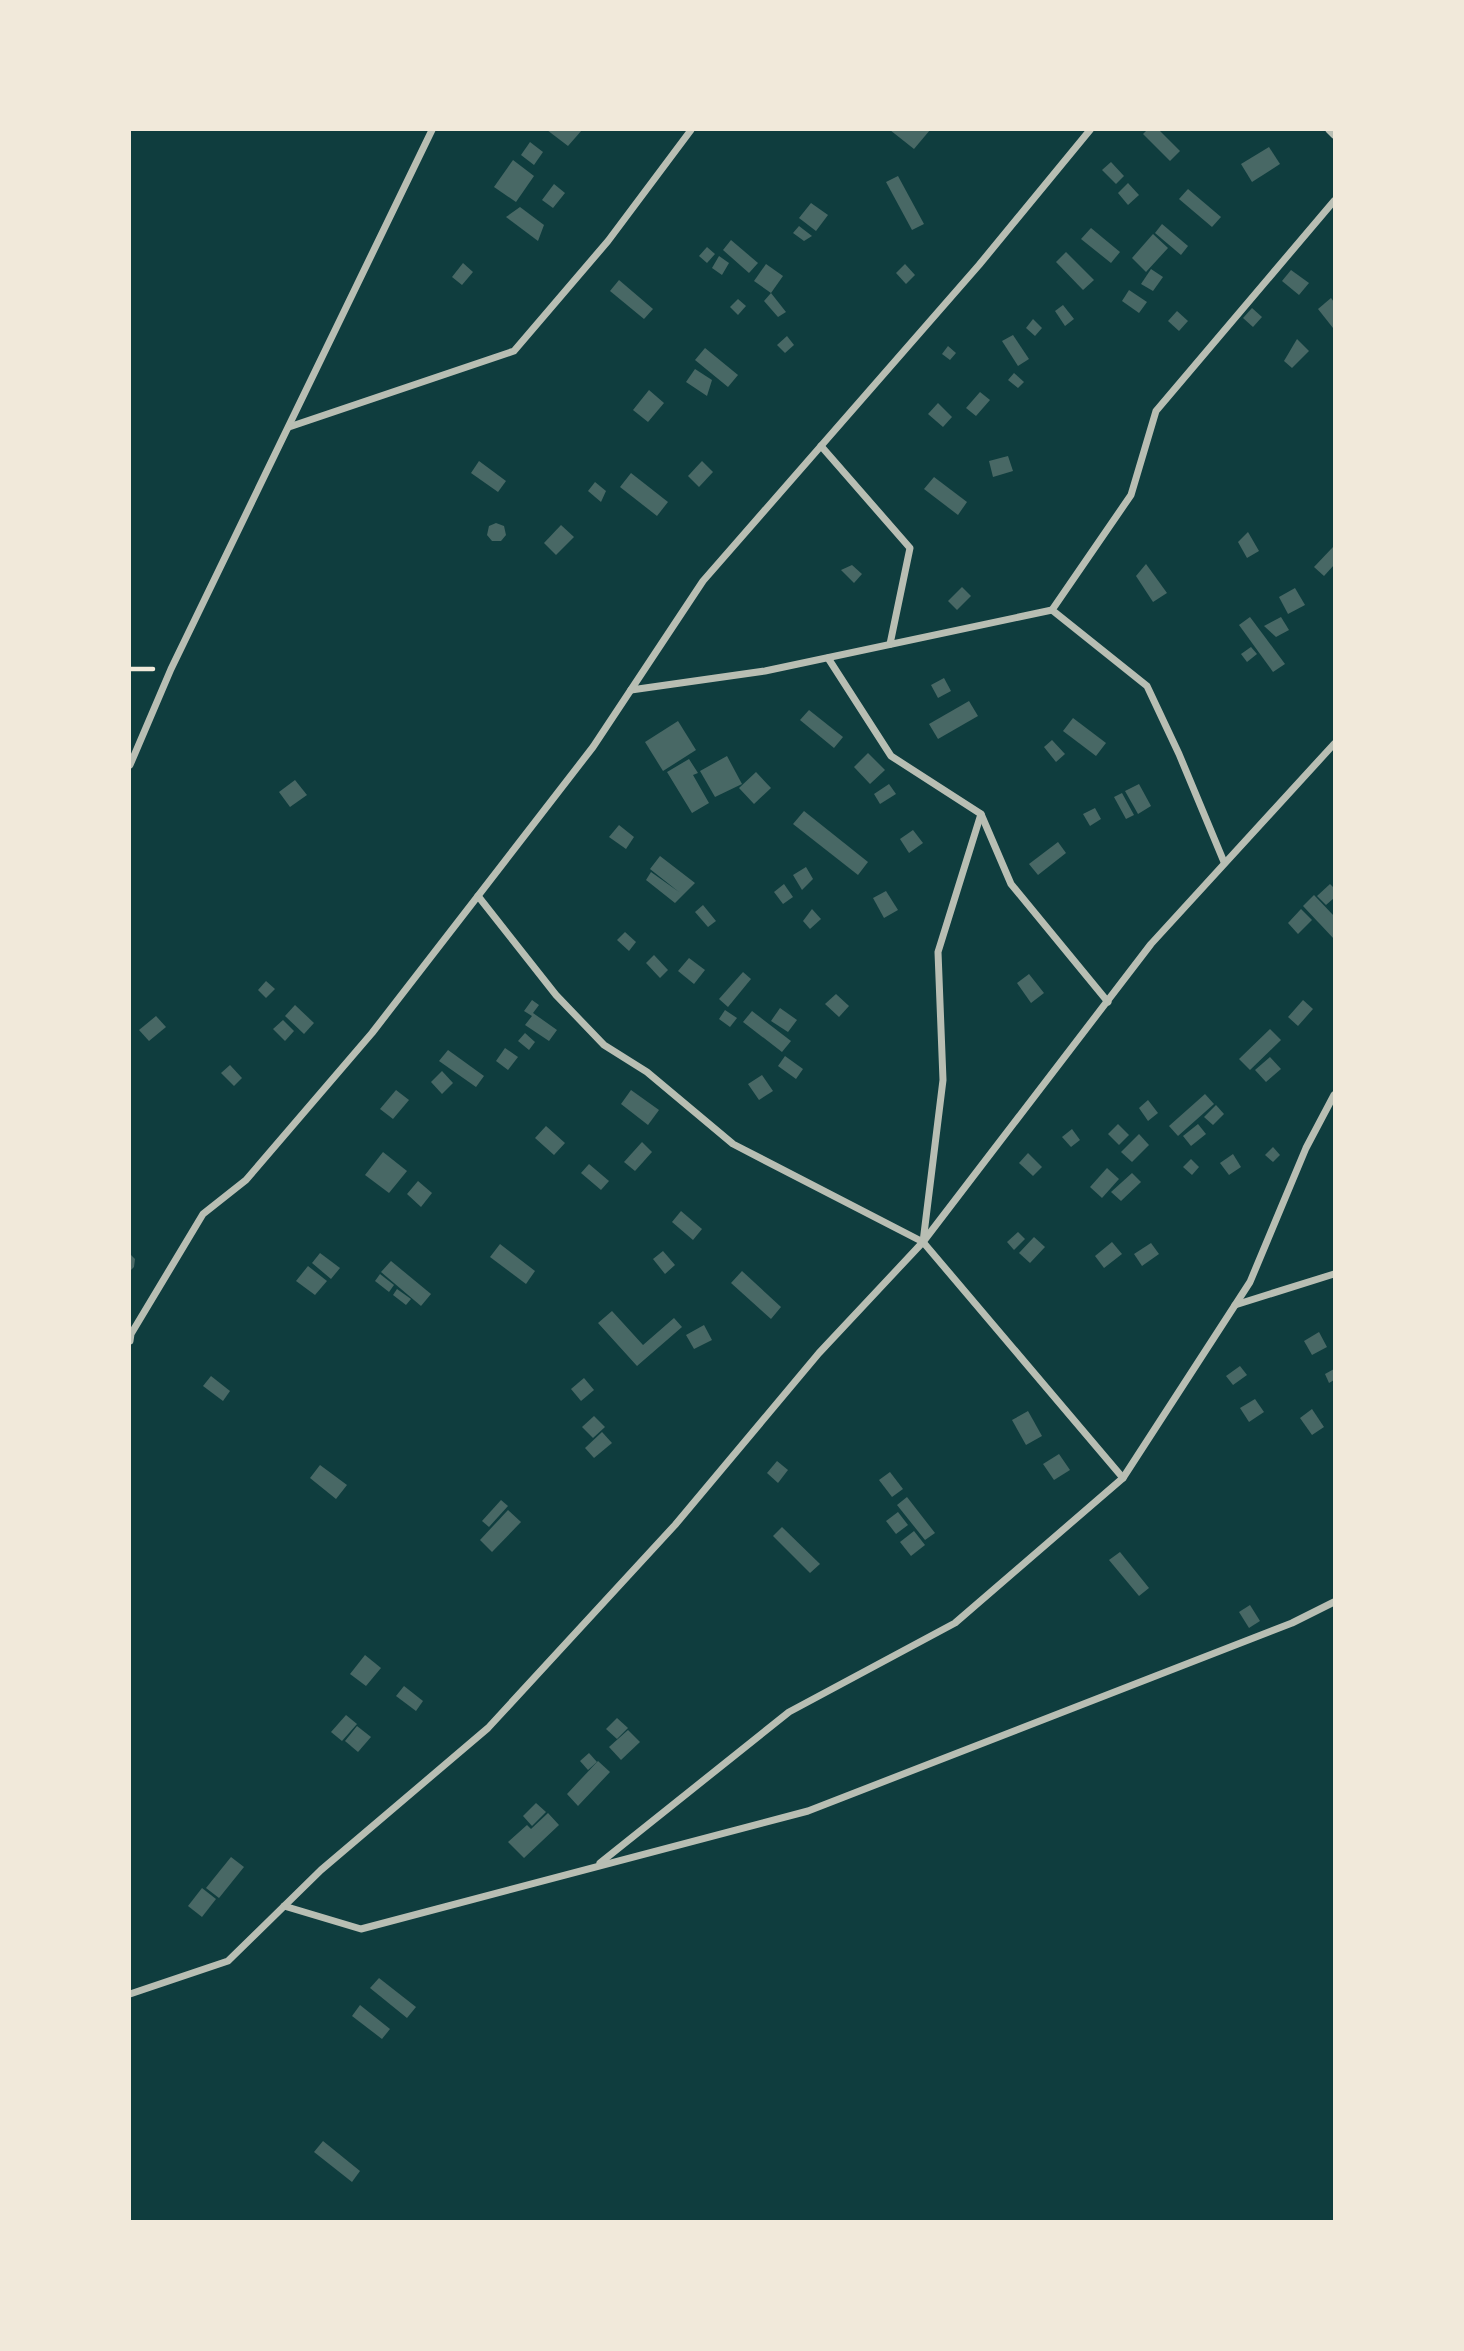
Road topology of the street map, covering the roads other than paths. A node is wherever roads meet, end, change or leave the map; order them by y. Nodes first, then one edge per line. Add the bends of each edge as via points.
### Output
1 (432, 130) edge
2 (691, 130) edge
3 (1090, 130) edge
4 (1329, 130) edge
5 (1335, 135) edge
6 (1335, 201) edge
7 (289, 426) junction
8 (821, 446) junction
9 (1052, 610) junction
10 (890, 644) junction
11 (828, 658) junction
12 (631, 690) junction
13 (1335, 744) edge
14 (130, 765) edge
15 (981, 814) junction
16 (1224, 862) junction
17 (478, 896) junction
18 (1108, 1002) junction
19 (1335, 1095) edge
20 (923, 1242) junction
21 (1335, 1274) edge
22 (1235, 1306) junction
23 (130, 1341) edge
24 (1123, 1478) junction
25 (1335, 1602) edge
26 (596, 1866) junction
27 (284, 1906) junction
28 (130, 1994) edge

1 - 7 street
2 - 7 street via 608,241 514,351
3 - 8 street
4 - 5 street
6 - 9 street via 1156,411 1131,495
7 - 14 street
8 - 10 street via 910,548
8 - 12 street via 703,581
9 - 10 street
9 - 16 street via 1147,686
10 - 11 street
11 - 12 street
11 - 15 street via 891,756
12 - 17 street
13 - 16 street
15 - 18 street via 1011,884
15 - 20 street via 938,952 943,1080
16 - 18 street via 1151,944
17 - 20 street via 556,995 604,1045 647,1072 733,1144
17 - 23 street via 373,1033 246,1180 203,1214
18 - 20 street
19 - 22 street via 1306,1148 1250,1282
20 - 24 street
20 - 27 street via 819,1353 675,1525 488,1728
21 - 22 street
22 - 24 street
24 - 26 street via 955,1623 789,1712
25 - 26 street via 1292,1623 808,1811
26 - 27 street via 361,1929
27 - 28 street via 228,1961

